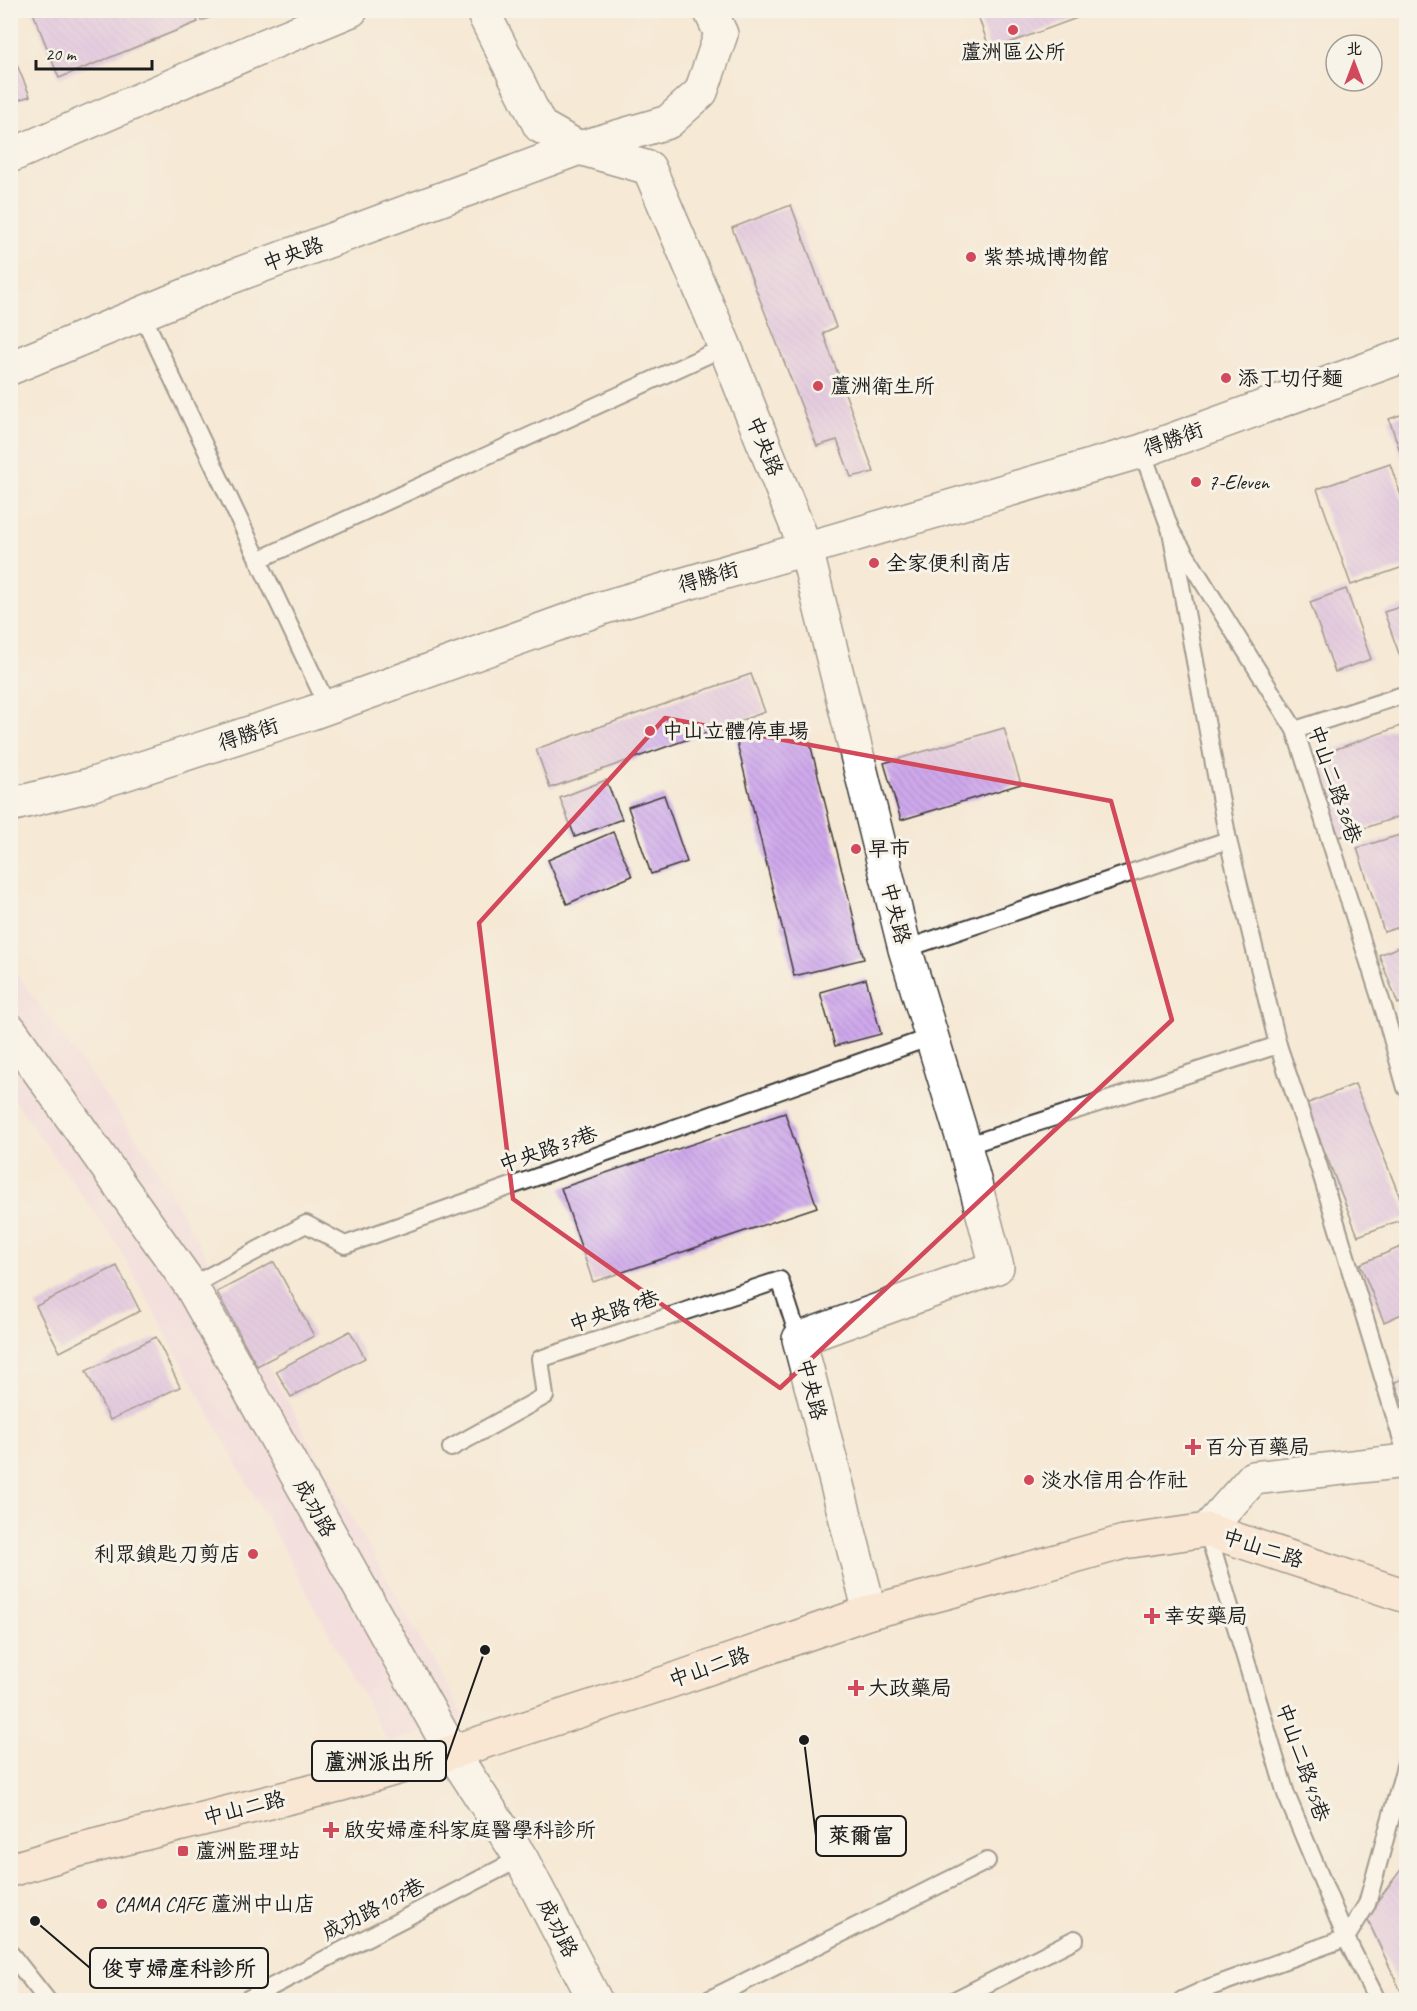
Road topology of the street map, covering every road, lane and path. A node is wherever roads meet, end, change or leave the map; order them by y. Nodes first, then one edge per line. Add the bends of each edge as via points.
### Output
1 (351, 10) edge
2 (482, 10) edge
3 (710, 10) edge
4 (579, 148) junction
5 (10, 156) edge
6 (141, 312) junction
7 (725, 347) junction
8 (1407, 355) edge
9 (10, 368) edge
10 (1142, 450) junction
11 (1172, 531) junction
12 (806, 549) junction
13 (258, 560) junction
14 (1407, 694) edge
15 (328, 707) junction
16 (1294, 730) junction
17 (10, 805) edge
18 (1228, 840) junction
19 (904, 949) junction
20 (10, 1030) edge
21 (931, 1037) junction
22 (1278, 1045) junction
23 (1407, 1088) edge
24 (965, 1146) junction
25 (191, 1286) junction
26 (800, 1339) junction
27 (451, 1448) dead end
28 (1407, 1454) edge
29 (1407, 1461) edge
30 (1208, 1530) junction
31 (1407, 1596) edge
32 (870, 1612) junction
33 (452, 1752) junction
34 (1407, 1763) edge
35 (522, 1858) junction
36 (987, 1861) dead end
37 (10, 1870) edge
38 (1346, 1938) junction
39 (1075, 1939) dead end
40 (10, 1953) edge
41 (47, 2001) edge
42 (246, 2001) edge
43 (595, 2001) edge
44 (708, 2001) edge
45 (955, 2001) edge
46 (1182, 2001) edge
47 (1377, 2001) edge

1 - 5 street
2 - 4 street, 中央路 via 540,126
3 - 4 street, 中央路 via 721,34 701,92 668,122
4 - 6 street, 中央路
4 - 7 street, 中央路 via 649,168
6 - 9 street, 中央路
6 - 13 lane
7 - 12 street, 中央路
7 - 13 lane
8 - 10 street, 得勝街
10 - 11 lane, 中山二路36巷
10 - 12 street, 得勝街
11 - 16 lane, 中山二路36巷
11 - 18 lane
12 - 15 street, 得勝街 via 602,608
12 - 19 street, 中央路
13 - 15 lane
14 - 16 lane
15 - 17 street, 得勝街 via 90,785
16 - 23 lane, 中山二路36巷
18 - 19 lane
18 - 22 lane
19 - 21 street, 中央路
20 - 25 street, 成功路
21 - 24 street, 中央路
21 - 25 lane, 中央路37巷 via 345,1245 306,1224
22 - 24 lane
22 - 28 lane
24 - 26 street, 中央路 via 997,1267
25 - 33 street, 成功路
26 - 27 lane, 中央路9巷 via 780,1280 540,1359 545,1396
26 - 32 street, 中央路
29 - 30 street via 1253,1478
30 - 31 street, 中山二路
30 - 32 street, 中山二路 via 1124,1542
30 - 38 lane, 中山二路45巷 via 1286,1794
32 - 33 street, 中山二路
33 - 35 street, 成功路
33 - 37 street, 中山二路
34 - 38 lane via 1367,1904
35 - 42 lane, 成功路107巷
35 - 43 street, 成功路
36 - 44 lane
38 - 46 lane
38 - 47 lane, 中山二路45巷
39 - 45 lane
40 - 41 lane

